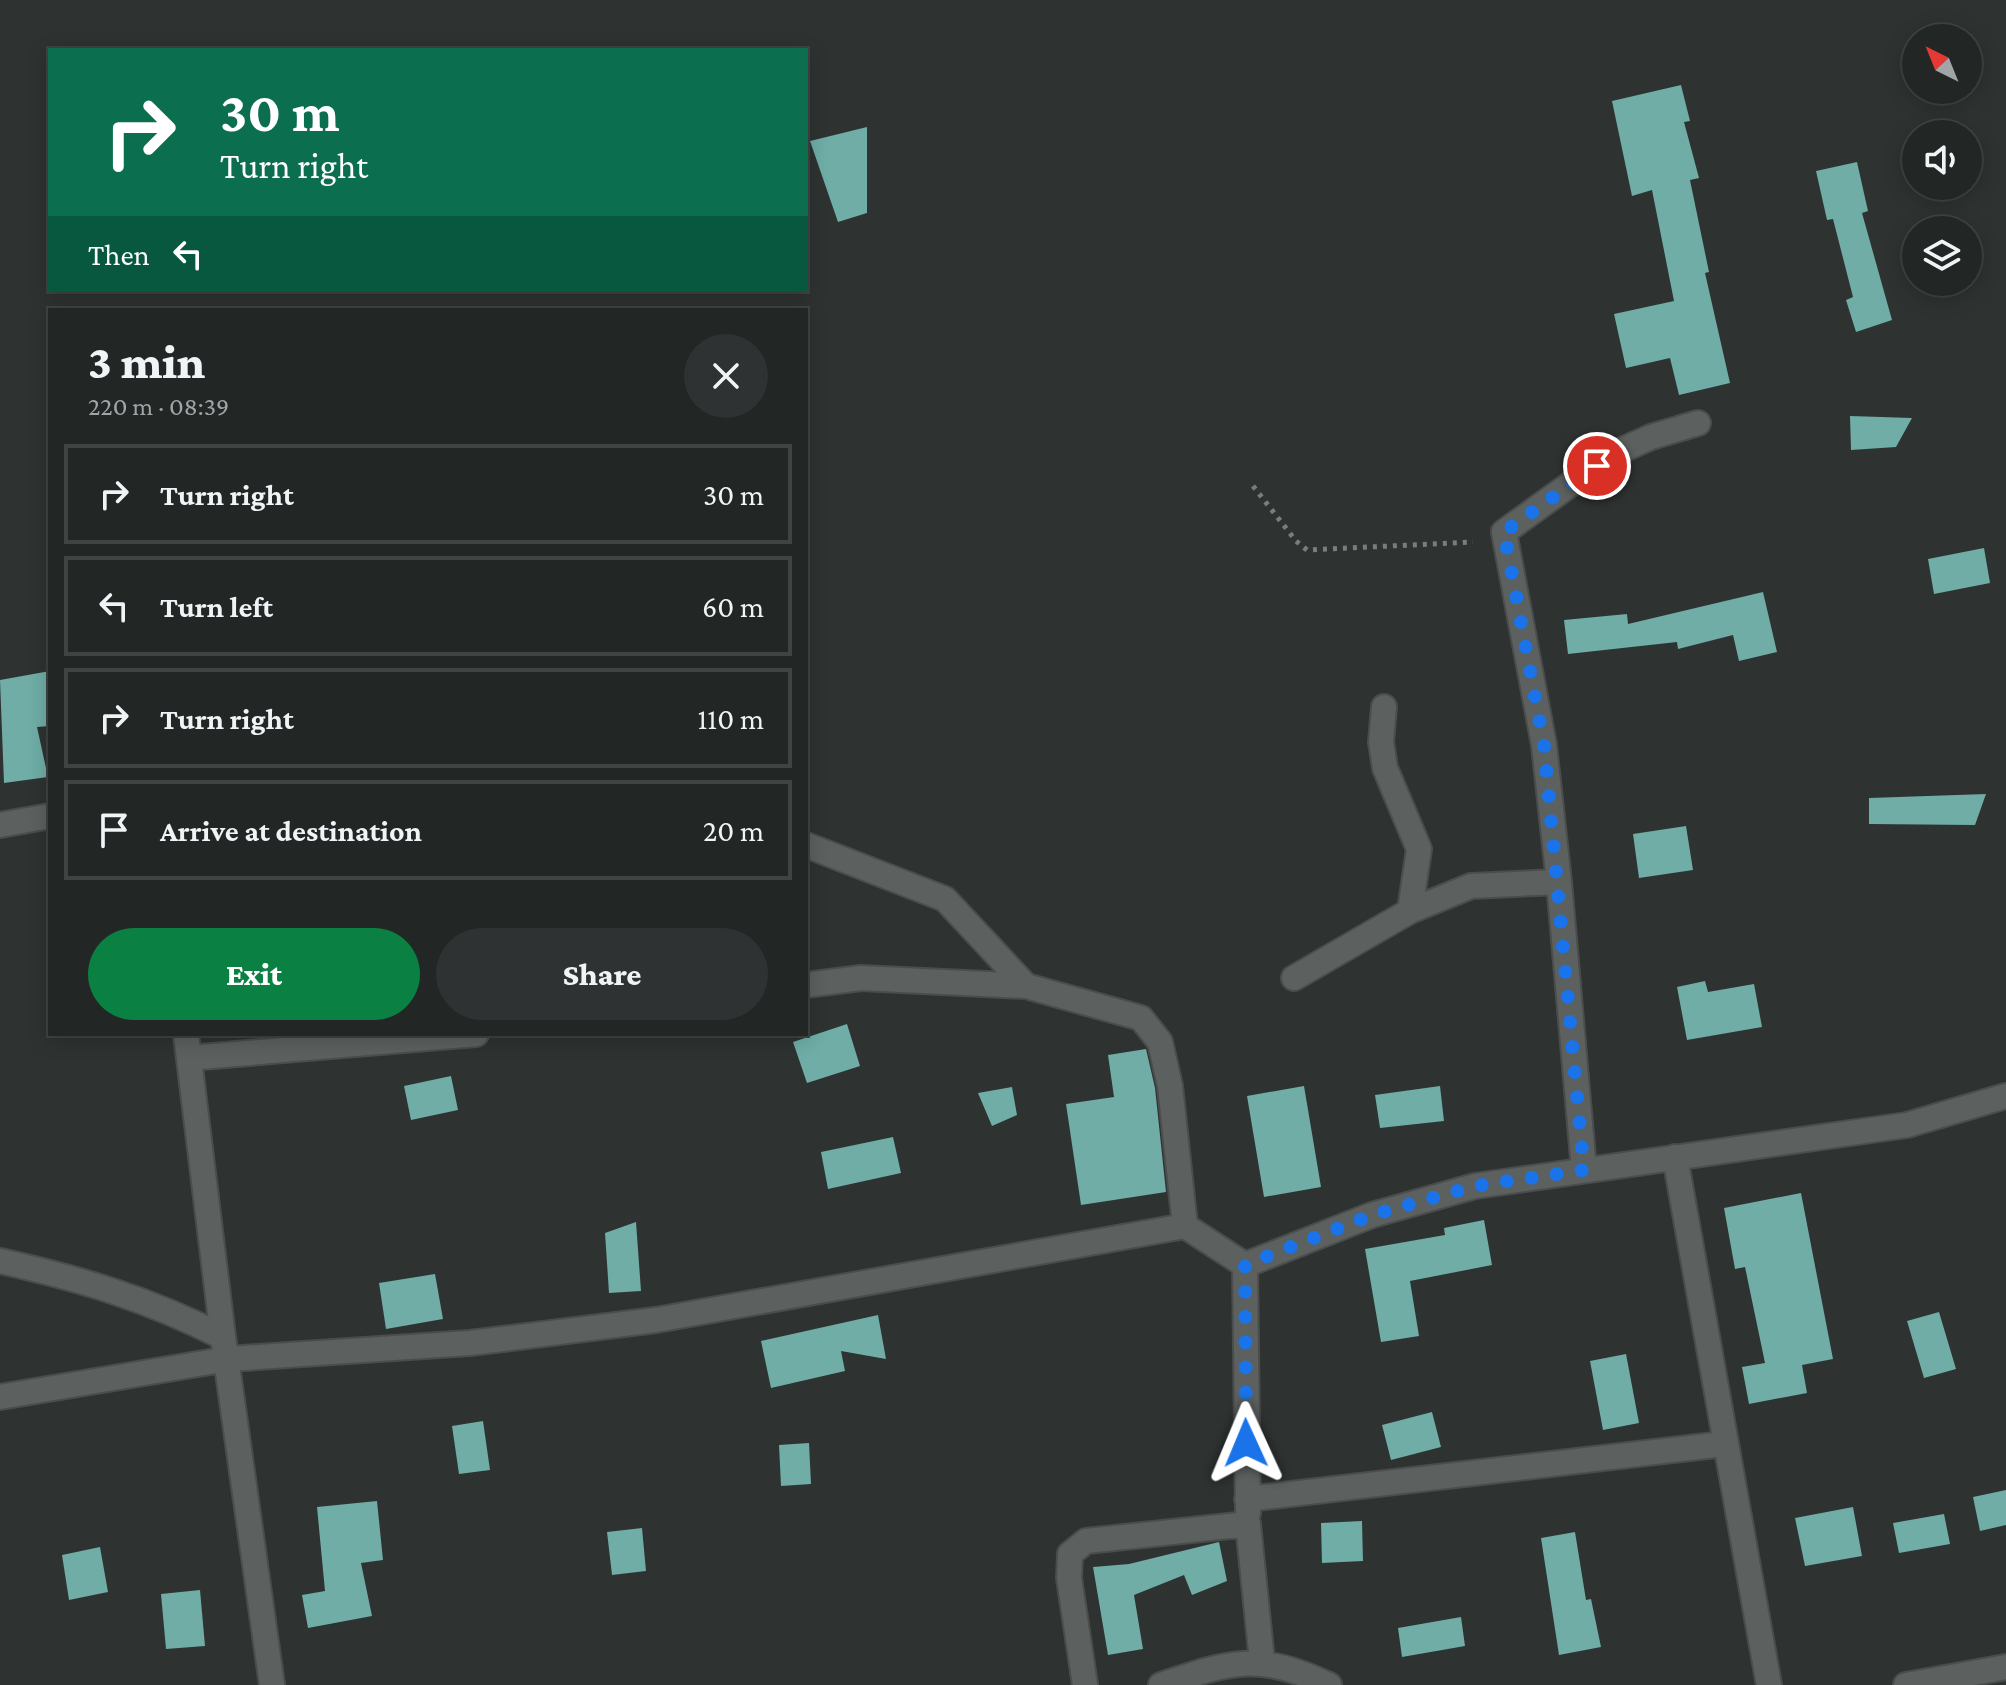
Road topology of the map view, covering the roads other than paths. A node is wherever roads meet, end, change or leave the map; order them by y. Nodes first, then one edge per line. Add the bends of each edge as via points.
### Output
1 (1698, 423) dead end
2 (1384, 707) dead end
3 (48, 816) edge
4 (0, 825) edge
5 (808, 846) edge
6 (1559, 882) junction
7 (1410, 911) junction
8 (1294, 978) dead end
9 (808, 985) edge
10 (1026, 986) junction
11 (428, 1036) edge
12 (187, 1046) edge
13 (2006, 1096) edge
14 (1675, 1157) junction
15 (1584, 1170) junction
16 (1185, 1226) junction
17 (0, 1261) edge
18 (1245, 1265) junction
19 (225, 1348) junction
20 (0, 1397) edge
21 (1724, 1444) junction
22 (1247, 1499) junction
23 (1248, 1524) junction
24 (1262, 1661) junction
25 (2006, 1667) edge
26 (272, 1685) edge
27 (1085, 1685) edge
28 (1161, 1685) edge
29 (1329, 1685) edge
30 (1769, 1685) edge
31 (1906, 1685) edge

1 - 6 street via 1611,455 1504,532 1544,745
2 - 7 street via 1385,768 1419,849
3 - 4 street
5 - 10 street via 945,899
6 - 7 street via 1471,886
6 - 15 street
7 - 8 street
9 - 10 street via 861,978
10 - 16 street via 1141,1018 1160,1042
11 - 12 street
12 - 19 street
13 - 14 street via 1907,1125
14 - 15 street
14 - 21 street
15 - 18 street via 1475,1186 1372,1215
16 - 18 street
16 - 19 street via 656,1320 470,1343
17 - 19 street via 146,1300
18 - 22 street
19 - 20 street
19 - 26 street
21 - 22 street
21 - 30 street
22 - 23 street
23 - 24 street
23 - 27 street via 1086,1541 1070,1554
24 - 28 street via 1193,1672
24 - 29 street
25 - 31 street

